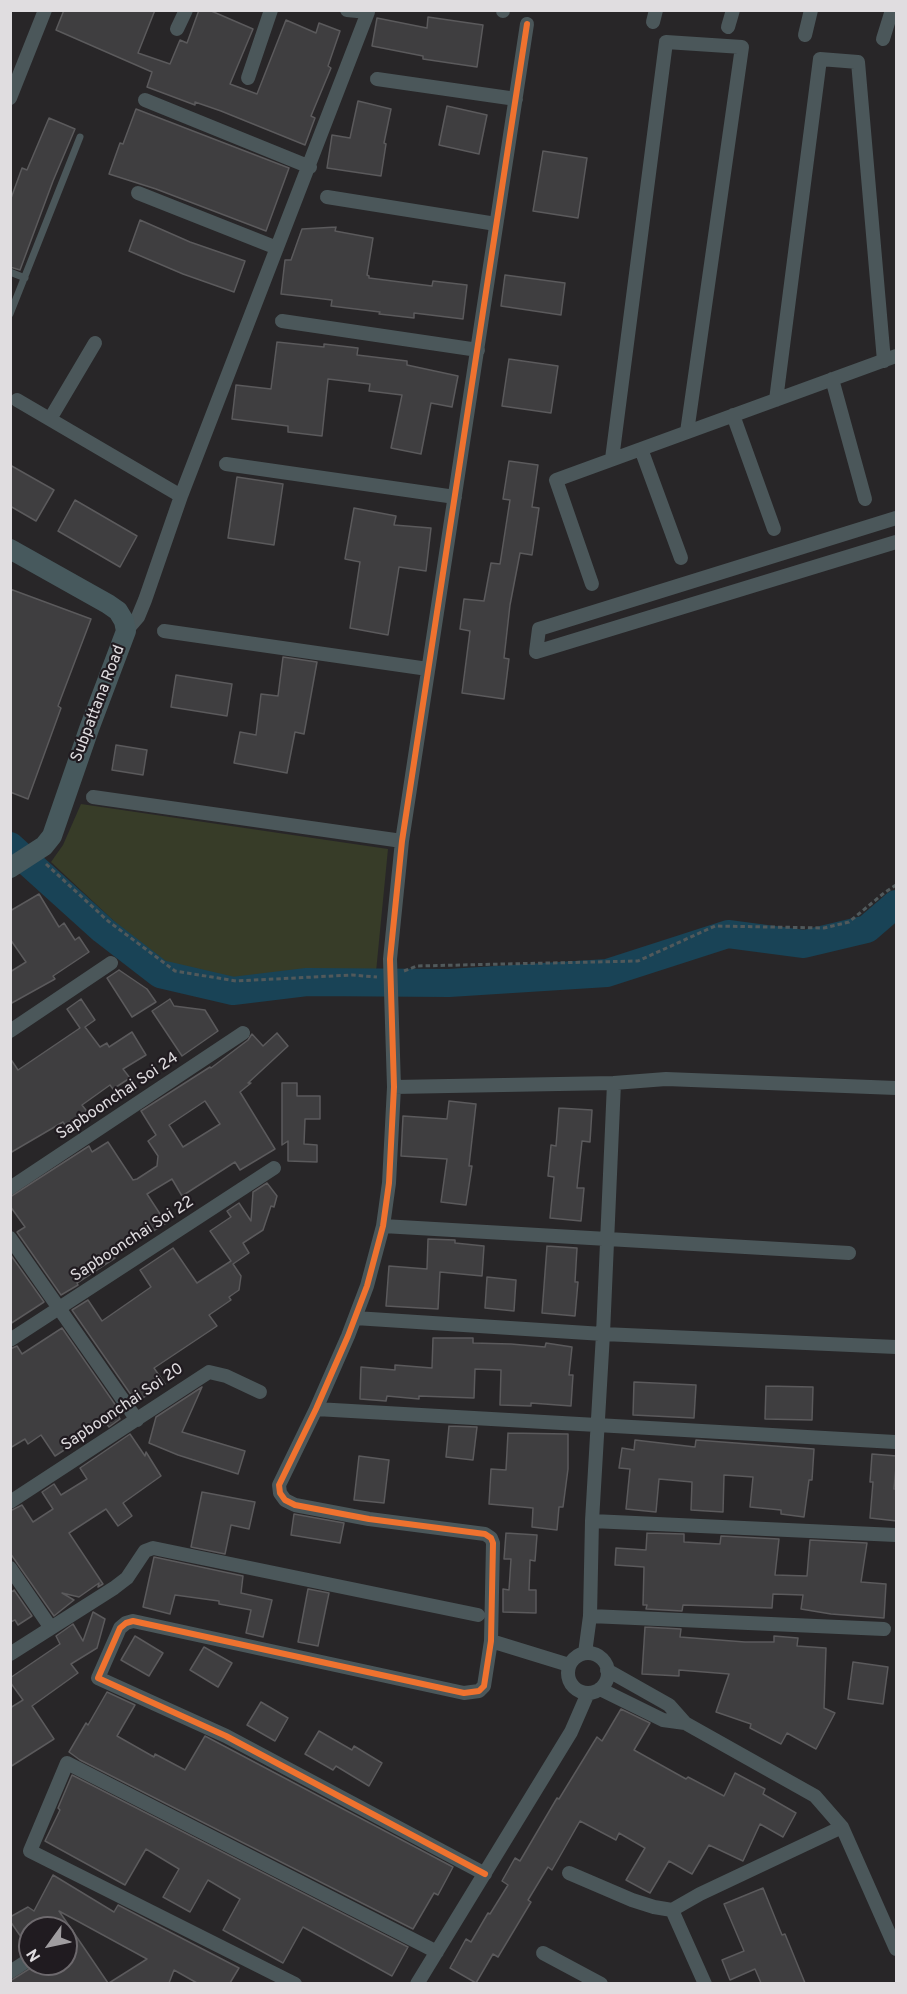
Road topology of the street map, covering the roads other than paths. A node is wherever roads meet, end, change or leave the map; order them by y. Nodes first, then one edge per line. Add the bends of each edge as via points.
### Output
1 (45, 10) edge
2 (186, 10) edge
3 (271, 10) edge
4 (347, 10) edge
5 (734, 10) edge
6 (811, 10) edge
7 (892, 10) edge
8 (527, 24) dead end
9 (728, 27) dead end
10 (177, 29) dead end
11 (805, 35) dead end
12 (883, 39) dead end
13 (248, 78) dead end
14 (377, 79) dead end
15 (10, 98) edge
16 (516, 99) junction
17 (145, 100) dead end
18 (80, 137) dead end
19 (310, 167) junction
20 (138, 193) dead end
21 (327, 197) dead end
22 (496, 224) junction
23 (276, 248) junction
24 (10, 272) edge
25 (25, 278) junction
26 (10, 314) edge
27 (282, 321) dead end
28 (95, 343) dead end
29 (478, 351) junction
30 (890, 358) edge
31 (832, 379) junction
32 (16, 400) dead end
33 (776, 400) junction
34 (733, 416) junction
35 (50, 419) junction
36 (687, 432) junction
37 (640, 449) junction
38 (612, 459) junction
39 (226, 464) dead end
40 (181, 496) junction
41 (455, 497) junction
42 (865, 499) dead end
43 (897, 518) edge
44 (774, 529) dead end
45 (897, 542) edge
46 (12, 553) edge
47 (681, 558) dead end
48 (592, 584) dead end
49 (126, 631) junction
50 (164, 631) dead end
51 (428, 669) junction
52 (93, 797) dead end
53 (402, 841) junction
54 (10, 868) edge
55 (111, 963) dead end
56 (10, 1031) edge
57 (243, 1033) dead end
58 (614, 1083) junction
59 (394, 1087) junction
60 (897, 1088) edge
61 (274, 1168) dead end
62 (10, 1188) edge
63 (383, 1226) junction
64 (10, 1238) edge
65 (606, 1239) junction
66 (849, 1253) dead end
67 (59, 1308) junction
68 (355, 1318) junction
69 (603, 1334) junction
70 (10, 1340) edge
71 (896, 1347) edge
72 (260, 1392) dead end
73 (316, 1409) junction
74 (137, 1420) junction
75 (597, 1426) junction
76 (896, 1443) edge
77 (10, 1502) edge
78 (592, 1521) junction
79 (897, 1535) edge
80 (10, 1568) edge
81 (478, 1615) dead end
82 (590, 1616) junction
83 (51, 1628) junction
84 (884, 1629) dead end
85 (492, 1641) junction
86 (585, 1653) junction
87 (10, 1654) edge
88 (569, 1665) junction
89 (607, 1670) junction
90 (594, 1691) junction
91 (685, 1723) junction
92 (842, 1827) junction
93 (569, 1873) dead end
94 (485, 1874) junction
95 (672, 1910) junction
96 (897, 1949) edge
97 (437, 1952) junction
98 (543, 1953) dead end
99 (287, 1982) edge
100 (417, 1983) edge
101 (601, 1983) edge
102 (705, 1983) edge

1 - 15 street
2 - 10 street
3 - 13 street
4 - 19 street via 368,12
5 - 9 street
6 - 11 street
7 - 12 street
8 - 16 street
14 - 16 street
16 - 22 street
17 - 19 street
18 - 25 lane
19 - 23 street
20 - 23 street
21 - 22 street
22 - 29 street
23 - 40 street
24 - 25 lane
25 - 26 lane
27 - 29 street
28 - 35 street
29 - 41 street
30 - 31 street
30 - 33 street via 858,62 820,59
31 - 33 street
31 - 42 street
32 - 35 street
33 - 34 street
34 - 36 street
34 - 44 street
35 - 40 street
36 - 37 street
36 - 38 street via 742,47 666,42
37 - 38 street
37 - 47 street
38 - 48 street via 556,480
39 - 41 street
40 - 49 street via 142,608
41 - 51 street
43 - 45 street via 539,629 536,652
46 - 49 street, Subpattana Road via 108,604 118,611
49 - 54 street, Subpattana Road via 46,844
50 - 51 street
51 - 53 street
52 - 53 street
53 - 59 street via 390,958
55 - 56 street
57 - 62 street, Sapboonchai Soi 24
58 - 59 street
58 - 60 street via 666,1079
58 - 65 street
59 - 63 street
61 - 67 street, Sapboonchai Soi 22
63 - 65 street
63 - 68 street
64 - 67 street
65 - 66 street
65 - 69 street
67 - 70 street, Sapboonchai Soi 22
67 - 74 street
68 - 69 street
68 - 73 street
69 - 71 street
69 - 75 street
72 - 74 street, Sapboonchai Soi 20 via 209,1372
73 - 75 street
73 - 85 street via 279,1485 285,1500 369,1519 491,1538
74 - 77 street, Sapboonchai Soi 20
75 - 76 street
75 - 78 street
78 - 79 street
78 - 82 street
80 - 83 street
81 - 83 street via 153,1548 145,1551 127,1578
82 - 84 street
82 - 86 street
83 - 87 street
85 - 88 street
85 - 94 street via 484,1686 473,1693 133,1621 120,1628 98,1678 226,1736
86 - 88 street
86 - 89 street via 595,1654
88 - 90 street via 571,1684 579,1691
89 - 90 street via 606,1680
89 - 91 street via 669,1705
90 - 91 street via 663,1720
90 - 94 street
91 - 92 street via 815,1796
92 - 95 street
92 - 96 street
93 - 95 street via 632,1900
94 - 97 street
95 - 102 street
97 - 99 street via 67,1763 30,1851
97 - 100 street
98 - 101 street

